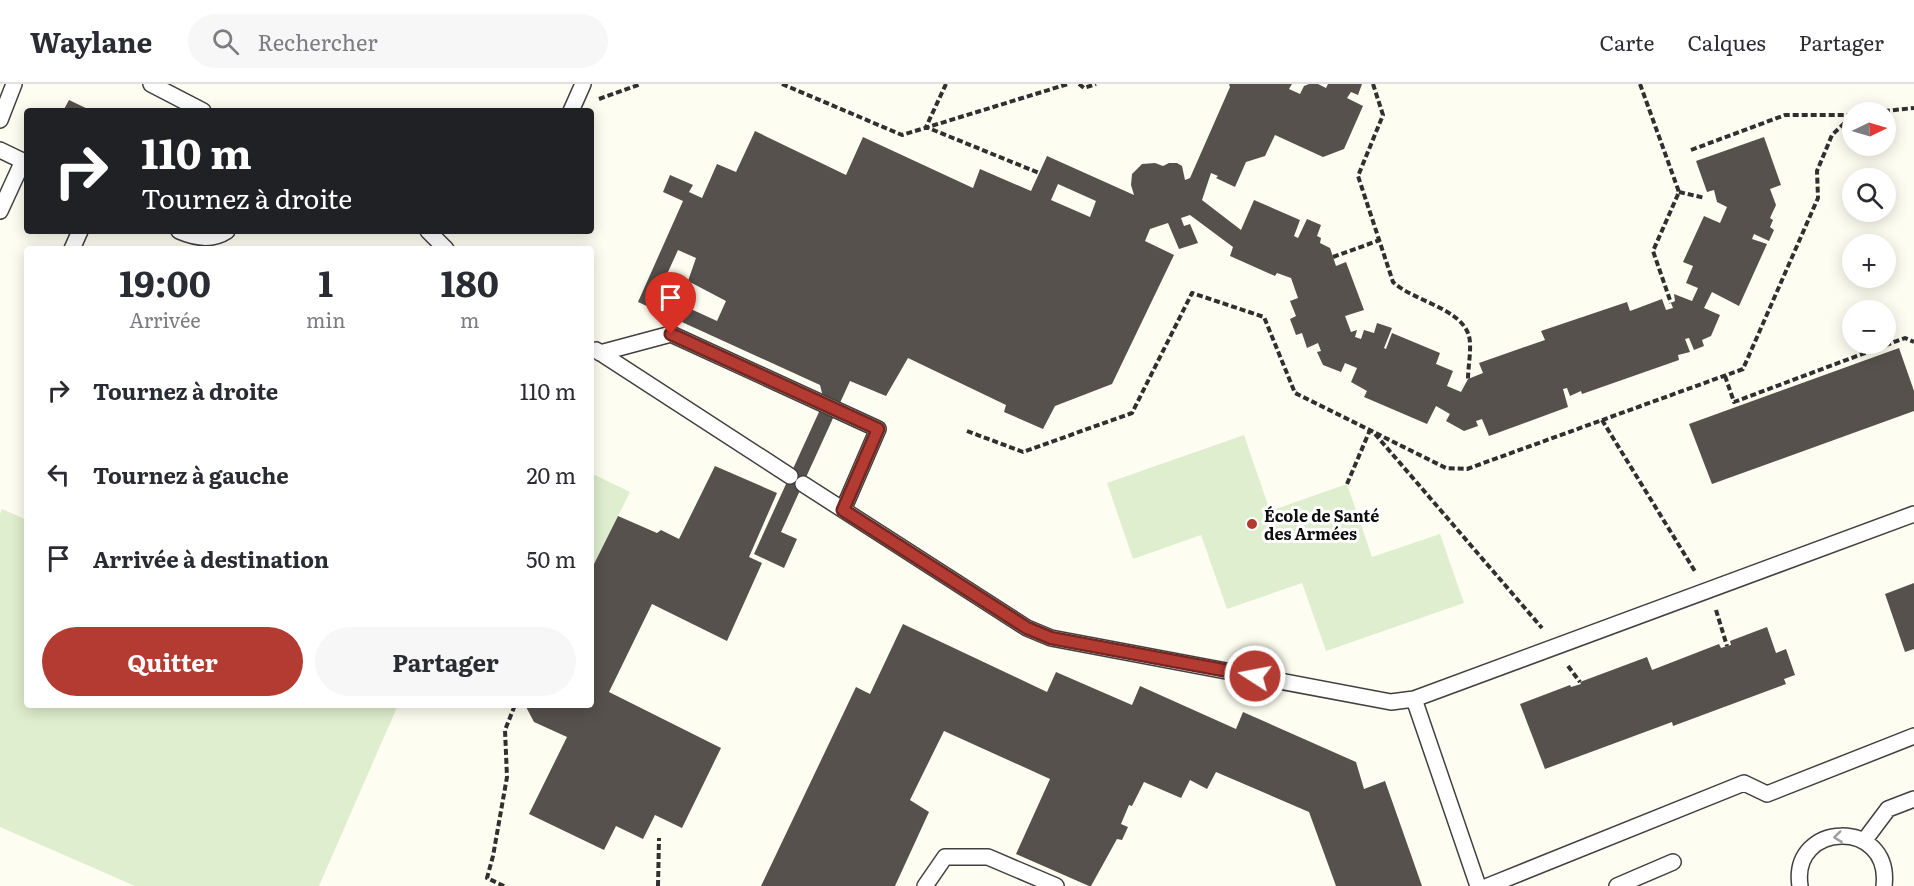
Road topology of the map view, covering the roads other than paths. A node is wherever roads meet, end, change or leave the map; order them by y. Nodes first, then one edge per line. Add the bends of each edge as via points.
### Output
1 (14, 84) edge
2 (152, 84) edge
3 (583, 84) edge
4 (166, 89) edge
5 (198, 108) edge
6 (573, 108) edge
7 (0, 120) edge
8 (0, 150) edge
9 (24, 162) edge
10 (24, 164) edge
11 (0, 211) edge
12 (188, 234) edge
13 (222, 234) edge
14 (431, 234) edge
15 (444, 246) edge
16 (595, 350) edge
17 (843, 510) junction
18 (1914, 514) edge
19 (1414, 699) junction
20 (1914, 736) edge
21 (1914, 799) edge
22 (1864, 842) junction
23 (1673, 862) dead end
24 (925, 886) edge
25 (1056, 886) edge
26 (1478, 886) edge
27 (1488, 886) edge
28 (1617, 886) edge
29 (1800, 886) edge
30 (1884, 886) edge

1 - 7 lane
2 - 4 lane
3 - 6 lane
4 - 5 lane
8 - 9 lane
10 - 11 lane
12 - 13 lane via 199,238
14 - 15 lane
16 - 17 lane
16 - 17 lane via 671,334 878,429
17 - 19 lane via 1027,628 1051,638 1391,702
18 - 19 lane
19 - 26 lane
20 - 27 lane via 1767,794 1744,783
21 - 22 lane via 1888,809
22 -> 29 lane via 1836,835 1821,840 1802,862
22 - 30 lane via 1882,864
23 - 28 lane
24 - 25 lane via 945,857 988,856

